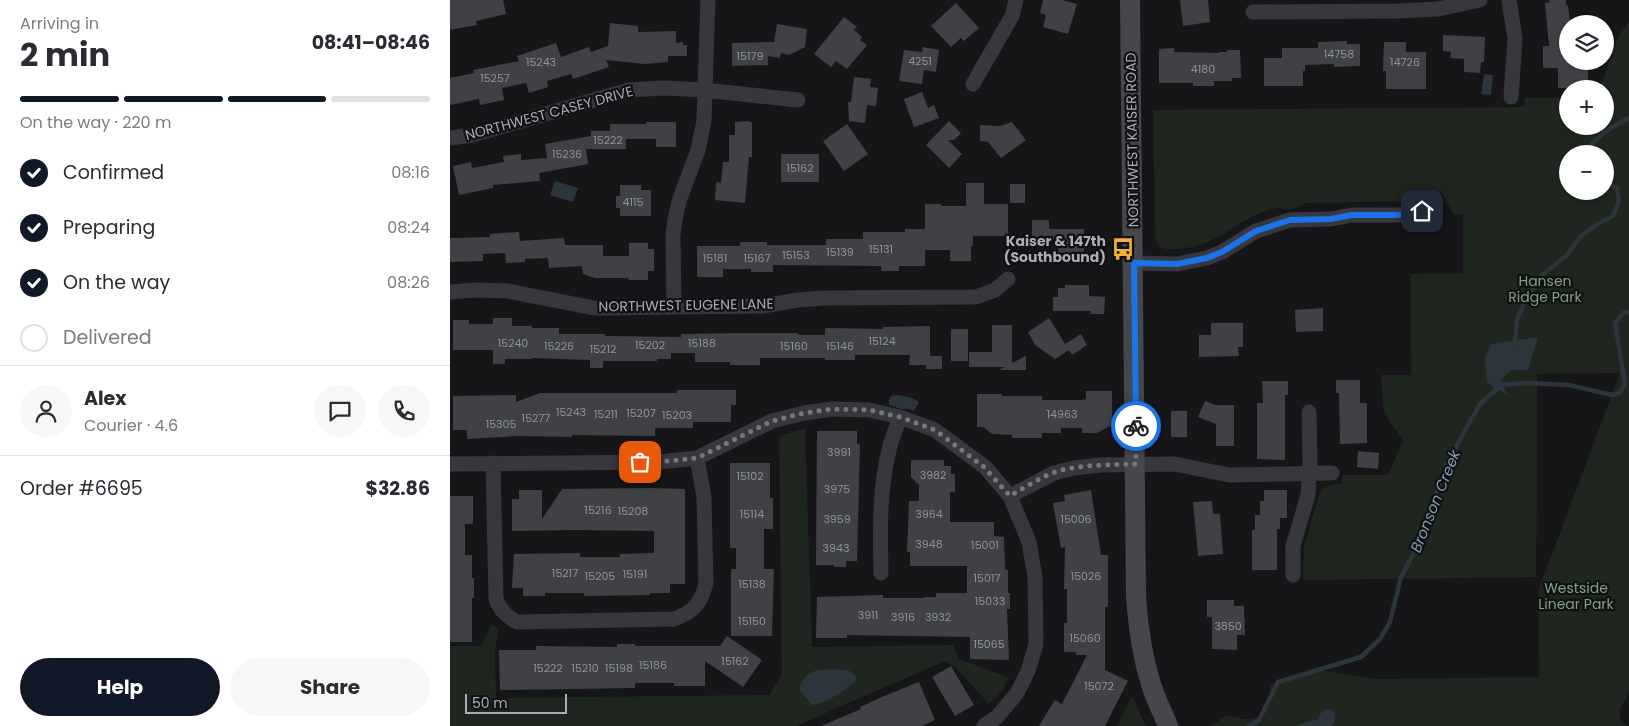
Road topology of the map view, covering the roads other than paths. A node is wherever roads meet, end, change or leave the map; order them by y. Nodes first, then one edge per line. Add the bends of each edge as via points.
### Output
1 (708, 0) edge
2 (1016, 0) edge
3 (1130, 0) edge
4 (1480, 0) edge
5 (1509, 0) edge
6 (1254, 12) dead end
7 (973, 84) dead end
8 (704, 90) junction
9 (1511, 97) dead end
10 (798, 100) dead end
11 (450, 138) edge
12 (1422, 211) dead end
13 (1134, 263) junction
14 (1008, 279) dead end
15 (450, 292) edge
16 (674, 306) junction
17 (1310, 412) dead end
18 (900, 417) junction
19 (697, 458) junction
20 (493, 463) junction
21 (450, 464) edge
22 (1136, 464) junction
23 (1332, 473) dead end
24 (1308, 474) junction
25 (1010, 496) junction
26 (881, 573) dead end
27 (1293, 574) dead end
28 (984, 726) edge
29 (1168, 726) edge

1 - 8 street
2 - 7 street via 1012,16
3 - 13 main road, NORTHWEST KAISER ROAD
4 - 6 street via 1438,9 1406,11
5 - 9 street via 1515,39
8 - 10 street, NORTHWEST CASEY DRIVE
8 - 11 street, NORTHWEST CASEY DRIVE via 628,90 472,135
8 - 16 street via 704,122 698,150 675,219
12 - 13 street via 1290,220 1256,231 1207,258 1177,264
13 - 22 main road, NORTHWEST KAISER ROAD
14 - 16 street, NORTHWEST EUGENE LANE via 995,290 976,297 823,298 762,306
15 - 16 street, NORTHWEST EUGENE LANE via 508,291 594,308
17 - 24 street
18 - 19 street via 869,410 832,409 804,413 772,421
18 - 25 street via 935,430 960,447 984,467
18 - 26 street via 890,445 882,490
19 - 20 street via 658,462
19 - 20 street via 704,497 706,583 696,606 687,615 674,619 518,622 507,616 496,599
20 - 21 street
22 - 24 street via 1174,464 1229,475
22 - 25 street via 1100,465 1054,473
22 - 29 main road, NORTHWEST KAISER ROAD via 1138,626 1152,687
23 - 24 street
24 - 27 street via 1307,500 1293,546
25 - 28 street via 1028,542 1035,577 1036,644 1018,693 997,718

